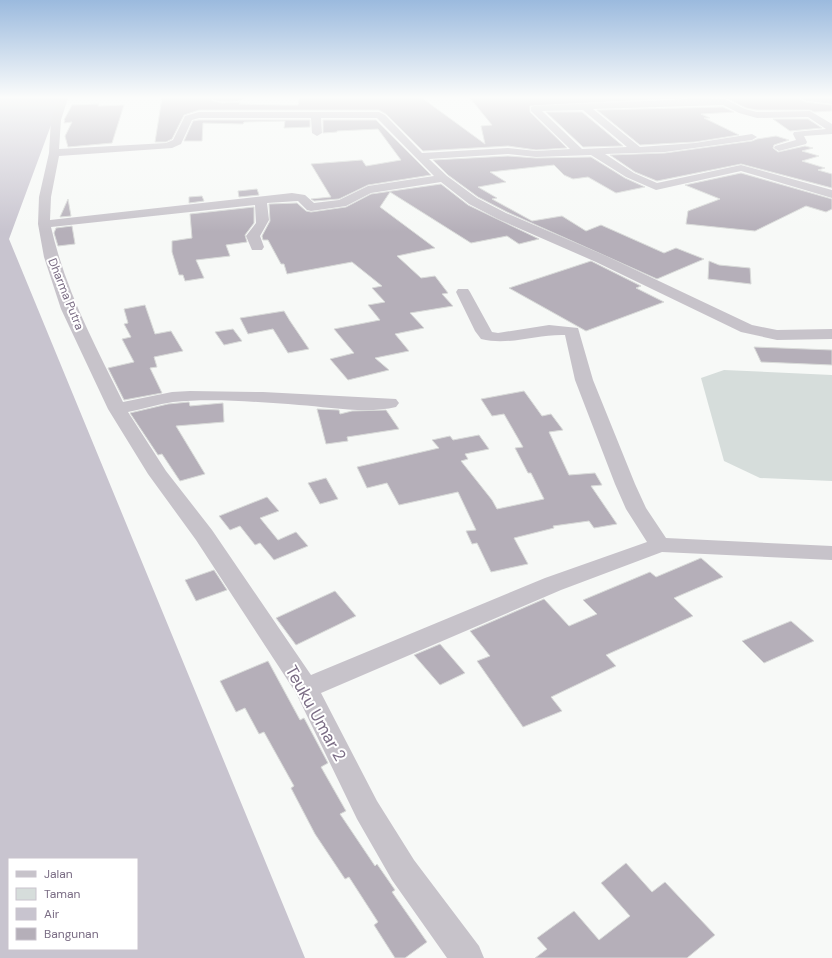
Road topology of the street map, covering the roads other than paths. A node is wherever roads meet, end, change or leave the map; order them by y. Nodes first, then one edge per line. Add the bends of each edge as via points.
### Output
1 (55, 143) edge
2 (175, 143) edge
3 (407, 143) edge
4 (569, 143) edge
5 (628, 143) edge
6 (716, 143) edge
7 (799, 143) edge
8 (779, 148) dead end
9 (637, 150) junction
10 (579, 152) junction
11 (592, 152) junction
12 (54, 153) junction
13 (420, 156) junction
14 (443, 178) junction
15 (832, 194) edge
16 (260, 200) junction
17 (44, 224) junction
18 (257, 247) dead end
19 (463, 292) dead end
20 (832, 334) edge
21 (390, 403) dead end
22 (117, 409) junction
23 (158, 474) joint
24 (660, 544) junction
25 (832, 553) edge
26 (306, 688) junction
27 (467, 958) edge

1 - 12 street, Dharma Putra
2 - 12 street via 168,146
3 - 13 street
4 - 10 street
5 - 9 street
6 - 9 street
7 - 8 street
9 - 11 street
10 - 11 street
10 - 13 street via 531,154 508,151
11 - 15 street via 656,187 741,168
12 - 17 street, Dharma Putra
13 - 14 street
14 - 16 street via 368,190 336,205 311,207 298,197
14 - 20 street via 482,206 608,262 747,329 777,335
16 - 17 street
16 - 18 street via 263,220 253,236
17 - 22 street, Dharma Putra via 51,257 69,308
19 - 24 street via 483,331 491,337 549,330 572,331 584,380 625,484 636,509
21 - 22 street via 190,396 166,398
22 - 23 street, Dharma Putra
23 - 26 street, Teuku Umar 2 via 204,535
24 - 25 street
24 - 26 street via 553,584
26 - 27 street, Teuku Umar 2 via 367,810 403,870

